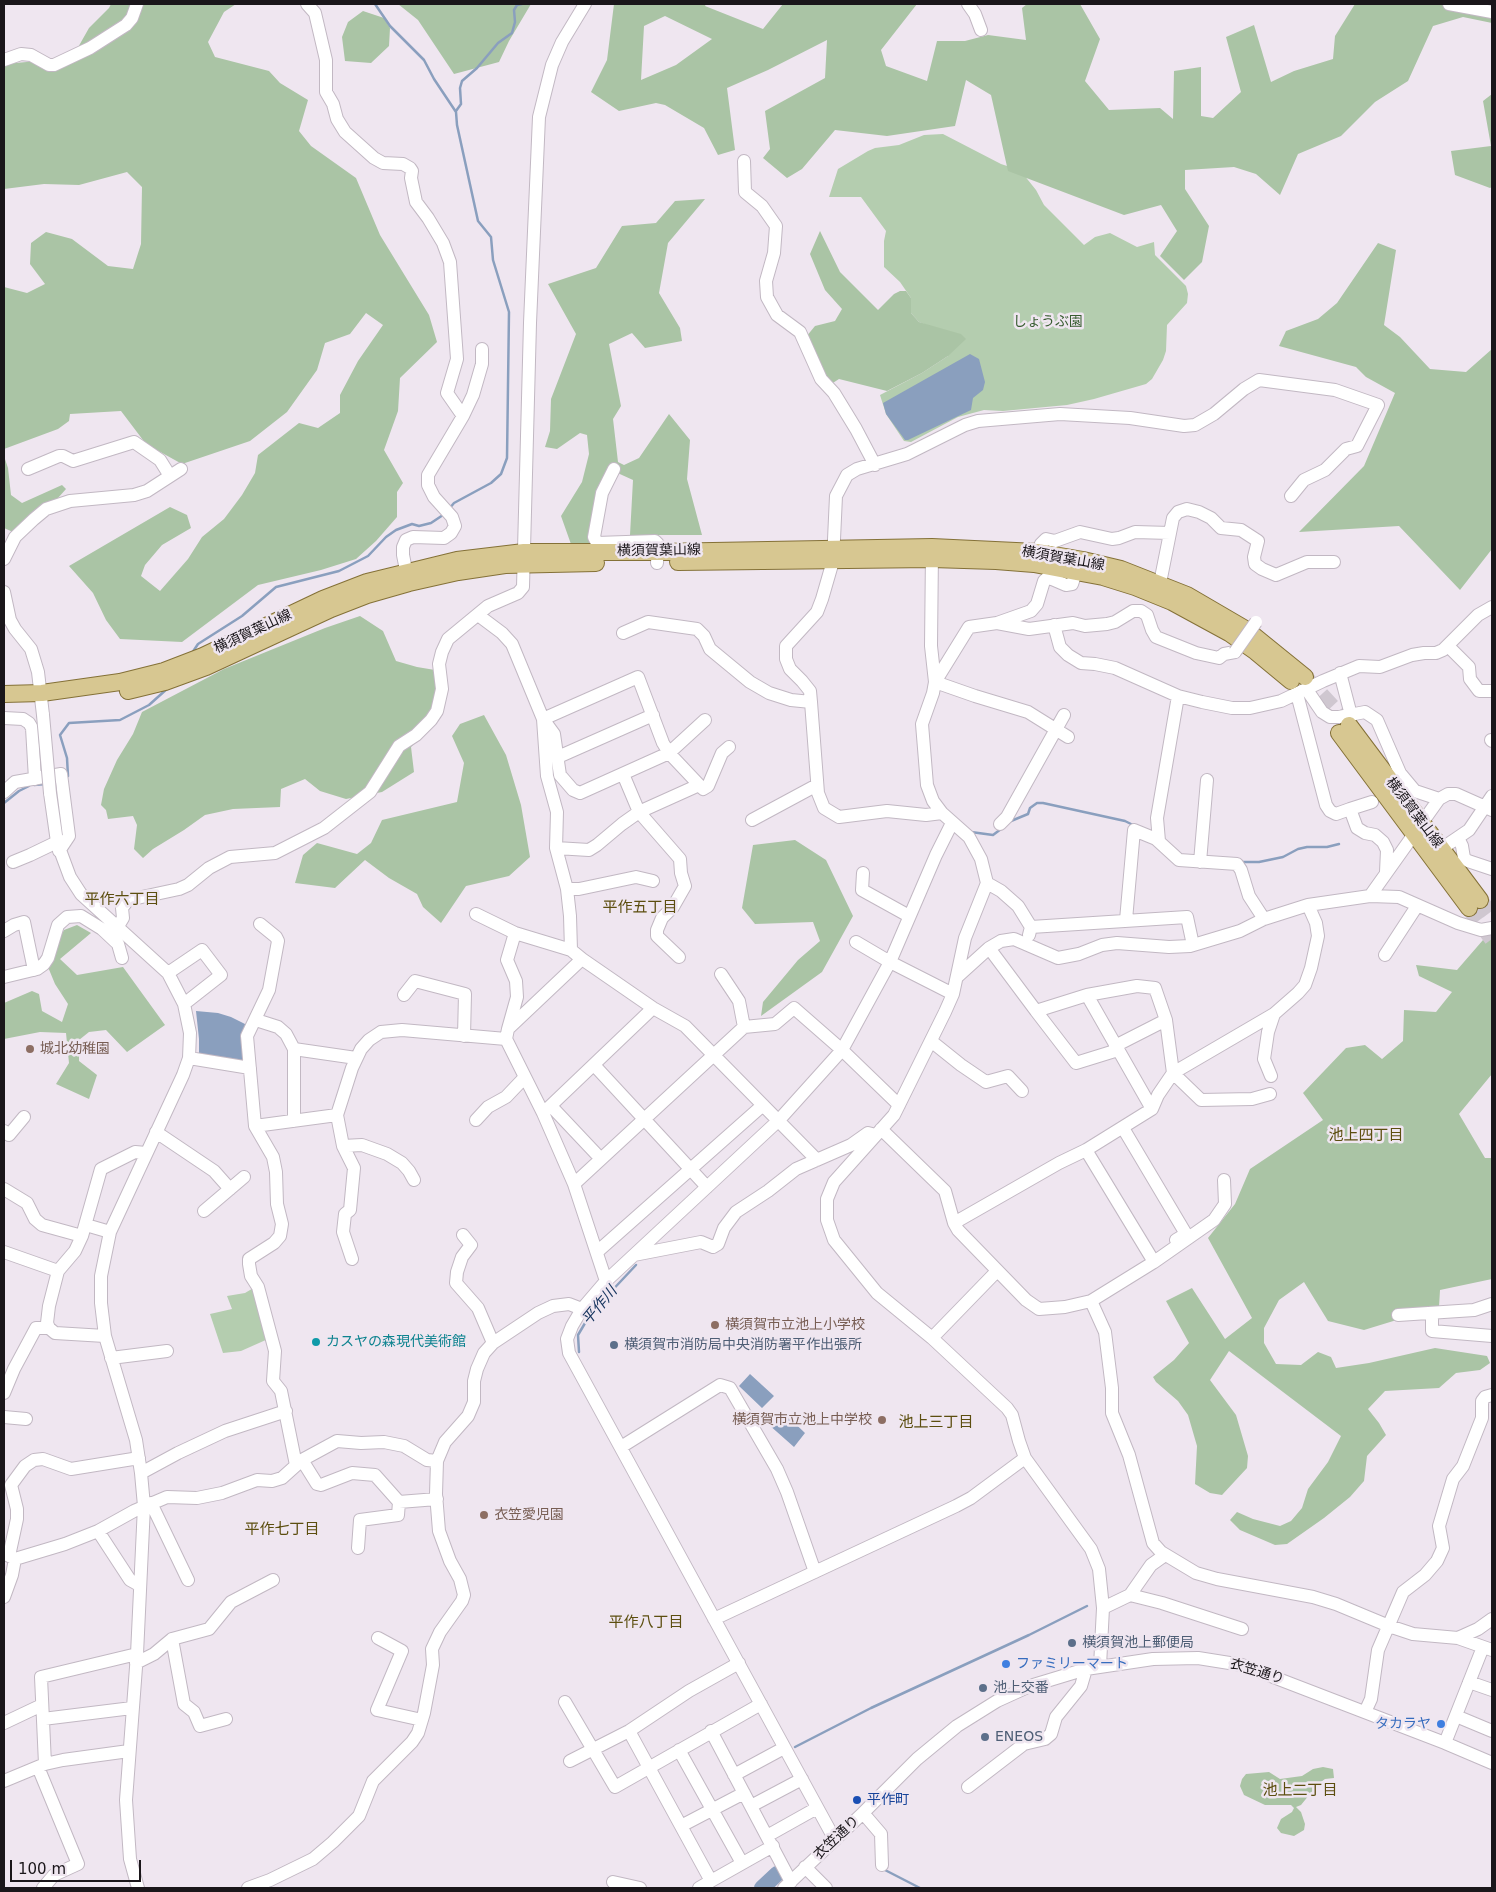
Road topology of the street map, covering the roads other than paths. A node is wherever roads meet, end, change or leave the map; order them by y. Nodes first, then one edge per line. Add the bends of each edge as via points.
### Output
1 (137, 4) edge
2 (307, 4) edge
3 (585, 4) edge
4 (968, 4) edge
5 (1449, 4) edge
6 (1492, 12) edge
7 (981, 30) dead end
8 (4, 60) edge
9 (744, 162) dead end
10 (482, 349) dead end
11 (463, 416) junction
12 (875, 465) junction
13 (28, 469) dead end
14 (181, 469) dead end
15 (614, 469) dead end
16 (170, 476) junction
17 (1291, 496) dead end
18 (1170, 533) junction
19 (1037, 552) junction
20 (932, 553) junction
21 (833, 554) junction
22 (658, 557) junction
23 (524, 558) junction
24 (4, 559) edge
25 (1334, 562) dead end
26 (1076, 572) junction
27 (408, 577) junction
28 (1160, 584) junction
29 (4, 592) edge
30 (1492, 607) edge
31 (478, 615) junction
32 (1259, 618) dead end
33 (997, 623) junction
34 (1054, 625) junction
35 (623, 633) dead end
36 (1448, 646) junction
37 (1340, 673) junction
38 (934, 682) junction
39 (1301, 687) junction
40 (1492, 691) edge
41 (4, 694) edge
42 (1178, 696) junction
43 (811, 702) junction
44 (4, 704) edge
45 (42, 704) junction
46 (653, 715) junction
47 (1064, 715) dead end
48 (4, 718) edge
49 (543, 719) junction
50 (705, 720) dead end
51 (1346, 724) junction
52 (1055, 729) junction
53 (1068, 737) dead end
54 (730, 747) dead end
55 (669, 752) junction
56 (558, 757) junction
57 (623, 774) junction
58 (35, 780) junction
59 (1207, 780) dead end
60 (699, 785) junction
61 (817, 785) junction
62 (4, 792) edge
63 (1492, 796) edge
64 (1439, 799) junction
65 (1372, 802) dead end
66 (1350, 809) junction
67 (1488, 809) edge
68 (639, 812) junction
69 (942, 813) junction
70 (752, 820) dead end
71 (952, 823) junction
72 (1000, 824) dead end
73 (1418, 829) junction
74 (1458, 838) junction
75 (1159, 841) junction
76 (58, 847) junction
77 (556, 848) junction
78 (1441, 849) junction
79 (13, 862) dead end
80 (1200, 862) junction
81 (1492, 869) edge
82 (863, 873) dead end
83 (1386, 873) junction
84 (653, 881) dead end
85 (987, 883) junction
86 (567, 889) junction
87 (1370, 896) junction
88 (1308, 904) junction
89 (1417, 906) junction
90 (476, 914) dead end
91 (909, 916) junction
92 (1264, 919) junction
93 (1126, 920) junction
94 (260, 924) dead end
95 (1031, 927) junction
96 (112, 928) junction
97 (1492, 928) edge
98 (4, 931) edge
99 (515, 933) junction
100 (856, 942) dead end
101 (1028, 945) junction
102 (1193, 945) junction
103 (989, 948) junction
104 (571, 950) junction
105 (1385, 956) dead end
106 (680, 957) dead end
107 (122, 958) dead end
108 (582, 959) junction
109 (890, 962) junction
110 (34, 970) junction
111 (168, 973) junction
112 (721, 974) dead end
113 (4, 977) edge
114 (957, 977) junction
115 (404, 994) dead end
116 (953, 994) junction
117 (1087, 995) junction
118 (184, 1004) junction
119 (653, 1008) junction
120 (1036, 1011) junction
121 (1274, 1014) junction
122 (256, 1020) junction
123 (1166, 1020) junction
124 (744, 1027) junction
125 (507, 1034) junction
126 (464, 1036) junction
127 (931, 1041) junction
128 (1116, 1048) junction
129 (294, 1049) junction
130 (842, 1050) junction
131 (713, 1055) junction
132 (189, 1058) junction
133 (356, 1058) junction
134 (594, 1065) junction
135 (250, 1068) junction
136 (1173, 1073) junction
137 (1271, 1076) dead end
138 (525, 1077) junction
139 (1022, 1091) dead end
140 (1270, 1094) dead end
141 (763, 1105) junction
142 (899, 1105) junction
143 (547, 1109) junction
144 (1152, 1109) junction
145 (337, 1116) junction
146 (24, 1117) dead end
147 (644, 1119) junction
148 (476, 1120) dead end
149 (779, 1120) junction
150 (294, 1121) junction
151 (255, 1126) junction
152 (1123, 1128) junction
153 (4, 1131) edge
154 (156, 1132) junction
155 (878, 1132) junction
156 (343, 1146) junction
157 (1086, 1150) junction
158 (146, 1153) junction
159 (601, 1159) junction
160 (817, 1160) junction
161 (691, 1169) junction
162 (244, 1177) dead end
163 (414, 1180) dead end
164 (1224, 1180) dead end
165 (574, 1184) junction
166 (707, 1187) junction
167 (4, 1189) edge
168 (230, 1189) junction
169 (204, 1211) dead end
170 (954, 1223) junction
171 (84, 1230) junction
172 (110, 1232) junction
173 (463, 1234) dead end
174 (1176, 1246) junction
175 (4, 1252) edge
176 (597, 1252) junction
177 (634, 1255) junction
178 (352, 1259) dead end
179 (1154, 1262) junction
180 (996, 1271) junction
181 (58, 1272) junction
182 (606, 1281) junction
183 (1091, 1301) junction
184 (1492, 1304) edge
185 (582, 1309) junction
186 (1432, 1313) junction
187 (1398, 1315) dead end
188 (49, 1328) junction
189 (105, 1336) junction
190 (1492, 1336) edge
191 (932, 1338) junction
192 (493, 1343) junction
193 (167, 1351) dead end
194 (111, 1358) junction
195 (4, 1393) edge
196 (1492, 1395) edge
197 (286, 1411) junction
198 (4, 1417) edge
199 (26, 1418) dead end
200 (620, 1447) junction
201 (139, 1458) junction
202 (1025, 1458) junction
203 (437, 1461) junction
204 (299, 1463) junction
205 (141, 1473) junction
206 (8, 1483) edge
207 (436, 1499) junction
208 (399, 1502) junction
209 (148, 1504) junction
210 (98, 1531) junction
211 (358, 1548) dead end
212 (1165, 1555) junction
213 (11, 1566) edge
214 (814, 1572) junction
215 (188, 1580) dead end
216 (274, 1580) dead end
217 (139, 1585) junction
218 (1130, 1595) junction
219 (4, 1597) edge
220 (1103, 1608) junction
221 (714, 1619) junction
222 (1492, 1619) edge
223 (1389, 1626) junction
224 (1242, 1629) dead end
225 (378, 1638) dead end
226 (1458, 1638) junction
227 (172, 1639) junction
228 (1488, 1648) edge
229 (136, 1659) junction
230 (739, 1663) junction
231 (1100, 1666) junction
232 (1086, 1669) junction
233 (1469, 1682) junction
234 (1492, 1690) edge
235 (566, 1702) dead end
236 (761, 1704) junction
237 (42, 1705) junction
238 (132, 1708) junction
239 (1365, 1712) junction
240 (1456, 1716) junction
241 (43, 1719) junction
242 (226, 1719) dead end
243 (422, 1720) junction
244 (4, 1722) edge
245 (629, 1731) junction
246 (711, 1731) junction
247 (1492, 1731) edge
248 (1445, 1743) junction
249 (784, 1748) junction
250 (593, 1749) junction
251 (679, 1750) junction
252 (129, 1751) junction
253 (570, 1761) dead end
254 (1492, 1763) edge
255 (42, 1766) junction
256 (649, 1767) junction
257 (734, 1776) junction
258 (802, 1779) junction
259 (4, 1781) edge
260 (968, 1787) dead end
261 (744, 1794) junction
262 (751, 1806) junction
263 (817, 1808) junction
264 (713, 1809) junction
265 (863, 1813) junction
266 (681, 1826) junction
267 (835, 1840) junction
268 (770, 1841) junction
269 (742, 1863) junction
270 (882, 1865) dead end
271 (805, 1867) junction
272 (711, 1881) junction
273 (613, 1882) dead end
274 (787, 1885) edge
275 (43, 1888) edge
276 (138, 1888) edge
277 (248, 1888) edge
278 (640, 1888) edge
279 (699, 1888) edge
280 (826, 1888) edge

1 - 8 street via 126,25 90,48 54,65 21,54
2 - 11 street via 315,13 326,60 326,92 337,119 345,132 374,158 384,163 408,166 412,171 416,202 443,243 450,262 457,359 447,394
3 - 23 street via 552,65 540,117 530,323
4 - 7 street
5 - 6 street
9 - 12 street via 745,192 762,206 776,226 774,254 766,282 767,297 777,315 800,332 821,379 834,393
10 - 11 street via 482,364 473,396
11 - 27 street via 428,475 428,486 452,517 455,526 452,533 444,538 413,537 406,540 403,555
12 - 17 street via 978,421 1060,414 1195,425 1259,380 1335,390 1378,405 1356,446 1346,449 1325,470 1304,480
12 - 21 street via 857,469 842,483 836,496
13 - 16 street via 59,456 73,461 134,442 160,460
14 - 16 street
15 - 22 street via 602,493 594,537 597,543 655,541
16 - 24 street via 147,492 58,504 34,518 15,537
18 - 19 street via 1136,532 1112,539 1080,532 1055,541 1046,539
18 - 25 street via 1178,512 1187,509 1211,518 1221,528 1241,530 1258,540 1254,557 1256,564 1276,575 1307,562
18 - 28 street
19 - 20 main road, 横須賀葉山線
19 - 28 main road, 横須賀葉山線 via 1121,569
20 - 21 main road, 横須賀葉山線
20 - 26 main road, 横須賀葉山線
20 - 38 street
21 - 22 main road, 横須賀葉山線
21 - 43 street via 817,612 786,646 790,670 810,691
22 - 23 main road, 横須賀葉山線
23 - 27 main road, 横須賀葉山線 via 506,552 457,560
23 - 31 street via 523,587
26 - 33 street via 1072,584 1066,586 1047,578 1031,611
26 - 39 main road, 横須賀葉山線 via 1135,587 1202,617 1256,652
27 - 45 main road, 横須賀葉山線 via 367,582 323,600 201,663 161,677 120,682
28 - 39 main road, 横須賀葉山線 via 1187,595 1247,630
29 - 45 street via 10,620 31,649
30 - 36 street via 1478,615
31 - 49 street via 512,644
31 - 96 street via 448,639 442,652 439,664 442,688 437,711 421,730 399,746 370,792 324,828 275,853 230,857 179,889 128,900 122,908 123,918
32 - 34 street, bridge via 1235,652 1219,658 1196,653 1156,636 1142,611 1133,610 1107,624
33 - 34 street via 1029,629
33 - 38 street via 970,627
34 - 42 street via 1060,647 1081,663 1115,668
35 - 43 street via 648,622 697,629 710,648 750,682 791,700
36 - 37 street via 1436,653 1412,655 1380,667 1359,666
36 - 40 street via 1469,667 1470,679 1480,691
37 - 39 street
37 - 51 street
38 - 52 street via 1028,712
38 - 69 street via 922,724 927,785
39 - 42 street via 1281,701 1245,708
39 - 51 street via 1322,712
39 - 66 street via 1326,805 1336,814
41 - 45 main road, 横須賀葉山線
42 - 75 street via 1158,818
43 - 61 street
44 - 45 main road, 横須賀葉山線
45 - 76 street, bridge
46 - 49 street via 638,677
46 - 55 street
46 - 56 street
47 - 52 street
48 - 58 street via 23,719 32,728
49 - 56 street via 554,734
49 - 77 street via 546,776 557,812
50 - 55 street
51 - 64 street via 1365,712 1378,720 1407,783 1415,791
51 - 73 main road, 横須賀葉山線
52 - 53 street
52 - 72 street via 1007,818
54 - 60 street via 722,753 708,786 703,789
55 - 57 street
55 - 60 street
56 - 57 street via 560,775 580,793
57 - 68 street
58 - 62 street via 15,782
58 - 76 street via 61,774 69,836
59 - 80 street
60 - 68 street
61 - 69 street via 824,808 839,817 887,811 926,815
61 - 70 street
63 - 67 street
64 - 67 street via 1456,794
64 - 73 street
65 - 66 street
66 - 83 street via 1357,828 1383,842 1387,850
67 - 74 street via 1470,830
68 - 77 street via 589,850
68 - 106 street via 680,859 685,886 657,930 657,936
69 - 71 street
71 - 85 street via 969,837 981,859
71 - 91 street
73 - 78 main road, 横須賀葉山線
73 - 78 main road, 横須賀葉山線 via 1474,904
73 - 83 street
74 - 78 street
74 - 81 street via 1464,858
75 - 80 street via 1179,860
75 - 93 street via 1134,830
76 - 79 street
76 - 96 street via 81,894
77 - 86 street
80 - 92 street via 1237,864
82 - 91 street via 862,890
83 - 87 street
84 - 86 street via 636,877
85 - 95 street via 1018,906
85 - 114 street via 965,938
86 - 104 street
87 - 88 street
87 - 89 street via 1399,897
88 - 92 street
88 - 121 street via 1318,936 1311,968 1305,985
89 - 97 street via 1481,930
89 - 105 street
90 - 99 street
91 - 109 street
92 - 102 street via 1240,931
93 - 95 street
93 - 102 street via 1187,917
94 - 122 street via 278,941 269,990
95 - 101 street
96 - 107 street
96 - 110 street via 81,916 67,917 58,925 48,958
96 - 111 street
98 - 110 street via 24,922
99 - 104 street
99 - 125 street via 507,960 516,981 517,997
100 - 109 street
101 - 102 street via 1058,958 1117,943 1169,947
101 - 103 street via 1014,939 1001,941
103 - 114 street
103 - 120 street
104 - 108 street
108 - 119 street
108 - 125 street
109 - 116 street
109 - 130 street
110 - 113 street
111 - 118 street
111 - 118 street via 202,950 221,976
112 - 124 street via 739,1001
114 - 116 street
115 - 126 street via 414,981 465,994
116 - 127 street
117 - 120 street
117 - 123 street via 1137,986 1155,988
117 - 128 street
118 - 132 street via 190,1033
119 - 131 street via 685,1026
119 - 134 street
120 - 128 street via 1076,1063
121 - 136 street
121 - 137 street via 1264,1059
122 - 129 street via 278,1027
122 - 135 street via 247,1036
123 - 128 street
123 - 136 street
124 - 130 street via 775,1024 794,1008
124 - 131 street
125 - 126 street
125 - 138 street
126 - 133 street via 402,1030 381,1032 369,1040
127 - 139 street via 986,1082 1008,1076
127 - 142 street
128 - 144 street
129 - 133 street
129 - 150 street
130 - 142 street
130 - 149 street
131 - 141 street
131 - 147 street
132 - 135 street
132 - 154 street
133 - 145 street
134 - 143 street
134 - 147 street
135 - 151 street
136 - 140 street via 1201,1100
136 - 144 street
138 - 143 street
138 - 148 street via 506,1097 488,1107
141 - 149 street
141 - 161 street
142 - 155 street
143 - 159 street
143 - 165 street
144 - 152 street
145 - 150 street
145 - 156 street
146 - 153 street via 9,1135
147 - 159 street
147 - 161 street
149 - 160 street
149 - 166 street
150 - 151 street
151 - 197 street via 273,1157 276,1204 282,1224 280,1236 249,1259 249,1264 275,1351 273,1381 281,1391
152 - 157 street
152 - 174 street via 1186,1234 1174,1242
154 - 158 street
154 - 168 street via 214,1171
155 - 160 street via 868,1133 851,1145
155 - 170 street via 945,1191
155 - 191 street via 834,1182 827,1199 827,1220 834,1240 876,1293
156 - 163 street via 362,1145 387,1154 402,1163
156 - 178 street via 354,1168 350,1210 345,1214 343,1232
157 - 170 street
157 - 179 street
158 - 171 street via 135,1152 102,1169
158 - 172 street
159 - 165 street
160 - 177 street via 796,1169 736,1212 724,1228 718,1244 713,1246 701,1242
161 - 166 street
161 - 176 street
162 - 168 street
164 - 174 street via 1225,1204 1214,1220
165 - 176 street
166 - 177 street
167 - 171 street via 27,1203 42,1225
168 - 169 street
170 - 180 street
171 - 172 street
171 - 181 street via 75,1251
172 - 189 street via 101,1276
173 - 192 street via 471,1245 462,1257 456,1283 478,1308
174 - 179 street
175 - 181 street
176 - 182 street
177 - 182 street
179 - 183 street
180 - 183 street via 1039,1309
180 - 191 street
181 - 188 street via 49,1306
182 - 185 street
183 - 212 street via 1105,1332 1112,1413 1135,1475 1152,1543
184 - 186 street via 1474,1310
185 - 192 street via 569,1304 553,1306
185 - 200 street via 568,1339 569,1353
186 - 187 street
186 - 190 street via 1432,1330
188 - 189 street via 55,1333
188 - 195 street via 36,1328
189 - 194 street
191 - 202 street via 1007,1408
192 - 203 street via 477,1369 474,1402 468,1416 445,1442
193 - 194 street
194 - 201 street
196 - 223 street via 1482,1401 1482,1418 1463,1466 1453,1479 1439,1526 1443,1548 1425,1575 1403,1592
197 - 204 street
197 - 205 street via 225,1431
198 - 199 street
200 - 214 street via 720,1385 730,1388 777,1469
200 - 221 street
201 - 205 street
201 - 206 street via 71,1469 43,1459 34,1460
202 - 214 street via 971,1498
202 - 220 street via 1091,1549 1099,1569
203 - 204 street via 427,1460 404,1446 384,1442 337,1441
203 - 207 street
204 - 208 street via 321,1485 352,1473 375,1475
204 - 209 street via 282,1478 272,1481 256,1480 222,1493 197,1498 168,1496
205 - 209 street
206 - 213 street via 17,1509 9,1556
207 - 208 street
207 - 243 street via 439,1531 464,1595 432,1649 433,1665
208 - 211 street via 398,1515 360,1520
209 - 210 street
209 - 215 street
209 - 217 street
210 - 213 street
210 - 217 street via 130,1580
212 - 218 street via 1152,1565
212 - 223 street via 1196,1573 1336,1604
213 - 219 street
214 - 221 street
216 - 227 street via 231,1602 209,1629
217 - 229 street
218 - 220 street
218 - 224 street
220 - 231 street
221 - 230 street
222 - 226 street
223 - 226 street via 1413,1634
223 - 239 street via 1378,1650 1371,1699
225 - 243 street via 402,1651 377,1710
226 - 228 street
227 - 229 street via 154,1654
227 - 242 street via 184,1704 194,1712 200,1726
228 - 233 street
229 - 237 street via 41,1677
229 - 238 street
230 - 236 street
230 - 245 street
231 - 232 street, 衣笠通り
231 - 239 street, 衣笠通り via 1153,1659 1198,1658 1242,1665
232 - 260 street via 1081,1686 1056,1717 1051,1734 1045,1739 1024,1744
232 - 265 street, 衣笠通り via 1030,1686 976,1712 923,1753
233 - 234 street
233 - 240 street
235 - 250 street
236 - 246 street
236 - 249 street
237 - 241 street
237 - 244 street
238 - 241 street
238 - 252 street
239 - 248 street, 衣笠通り
240 - 247 street
240 - 248 street
241 - 255 street
243 - 277 street via 412,1742 373,1781 359,1816 333,1842 313,1859
245 - 250 street
245 - 256 street
246 - 251 street
246 - 257 street
248 - 254 street, 衣笠通り
249 - 257 street
249 - 258 street
250 - 253 street
250 - 256 street via 615,1787
251 - 256 street
251 - 264 street
252 - 255 street
252 - 276 street via 126,1800 130,1859
255 - 259 street
255 - 275 street via 78,1864 54,1875
256 - 266 street
257 - 261 street
258 - 262 street
258 - 263 street
261 - 262 street
261 - 264 street
262 - 268 street
263 - 267 street
263 - 268 street
264 - 266 street
264 - 269 street
265 - 267 street, 衣笠通り
265 - 270 street via 881,1834
266 - 272 street
267 - 271 street, 衣笠通り
268 - 269 street
268 - 274 street
269 - 272 street
271 - 274 street, 衣笠通り
271 - 280 street
272 - 279 street
273 - 278 street

